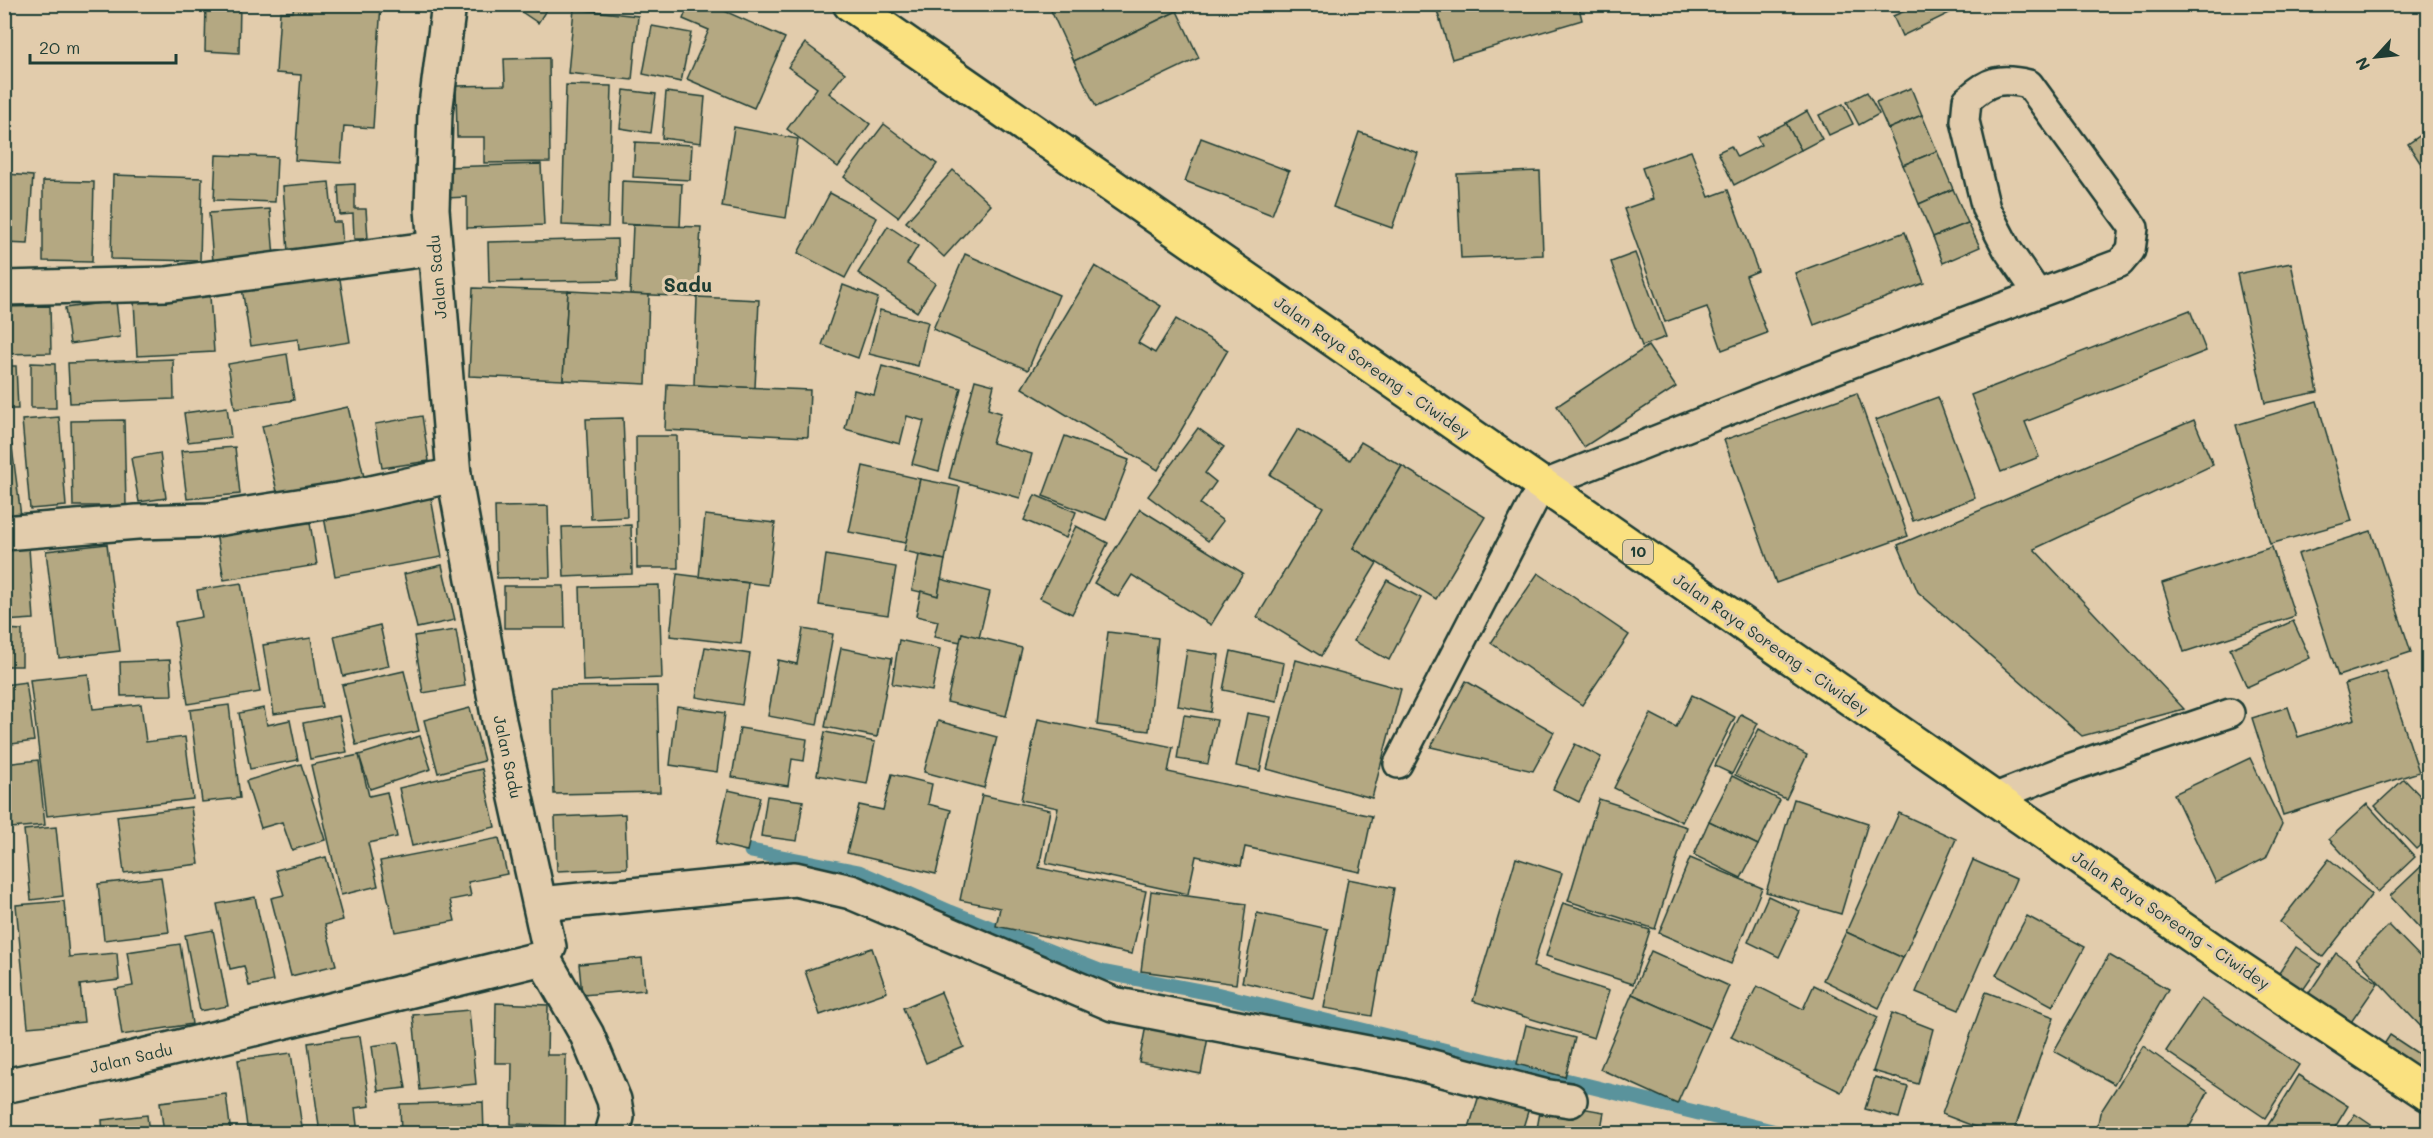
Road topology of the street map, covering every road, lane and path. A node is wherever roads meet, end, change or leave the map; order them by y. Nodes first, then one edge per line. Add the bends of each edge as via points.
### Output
1 (449, 4) edge
2 (850, 4) edge
3 (435, 248) junction
4 (4, 288) edge
5 (2038, 294) junction
6 (454, 475) junction
7 (1542, 485) junction
8 (4, 533) edge
9 (2230, 713) dead end
10 (1398, 764) dead end
11 (1993, 798) junction
12 (540, 904) junction
13 (543, 958) junction
14 (4, 1086) edge
15 (2428, 1094) edge
16 (1570, 1100) dead end
17 (612, 1134) edge

1 - 3 street, Jalan Sadu via 435,113
2 - 7 highway, Jalan Raya Soreang - Ciwidey / 10
3 - 4 street via 166,284
3 - 6 street, Jalan Sadu
5 - 5 lane via 1986,209 1965,121 1967,100 1995,80 2029,84 2134,228 2131,250 2120,263
5 - 7 lane
6 - 8 street via 343,499 210,520
6 - 12 street, Jalan Sadu via 499,721
7 - 10 lane
7 - 11 highway, Jalan Raya Soreang - Ciwidey / 10
9 - 11 lane
11 - 15 highway, Jalan Raya Soreang - Ciwidey / 10
12 - 13 street, Jalan Sadu via 549,947
12 - 16 street via 795,879 851,892 1113,1004 1409,1061
13 - 14 street, Jalan Sadu via 114,1063
13 - 17 street via 587,1035 614,1100 617,1117

